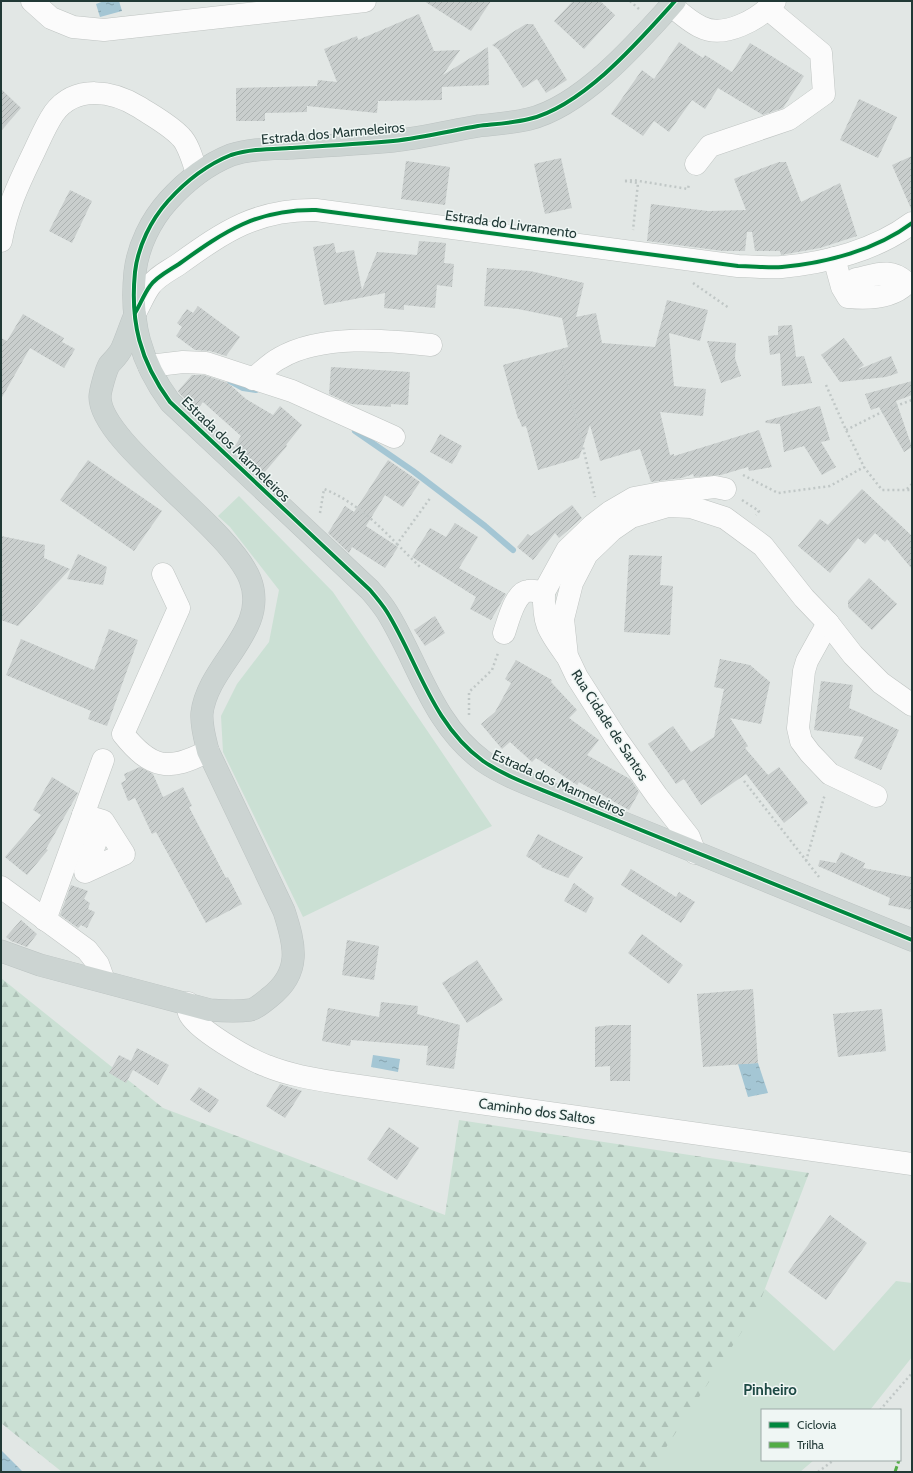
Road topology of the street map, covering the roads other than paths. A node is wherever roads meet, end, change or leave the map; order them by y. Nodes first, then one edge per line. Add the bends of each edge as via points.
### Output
1 (32, 1) edge
2 (365, 1) edge
3 (673, 3) edge
4 (772, 5) edge
5 (696, 164) road end
6 (197, 173) junction
7 (907, 233) edge
8 (1, 241) edge
9 (834, 258) junction
10 (856, 279) dead end
11 (135, 313) junction
12 (431, 345) dead end
13 (149, 366) junction
14 (253, 379) junction
15 (394, 437) dead end
16 (720, 488) road end
17 (163, 574) dead end
18 (544, 592) junction
19 (828, 623) junction
20 (504, 633) road end
21 (567, 656) junction
22 (912, 705) edge
23 (208, 751) junction
24 (103, 760) dead end
25 (876, 796) dead end
26 (695, 853) junction
27 (1, 887) edge
28 (45, 920) junction
29 (912, 940) edge
30 (1, 951) edge
31 (104, 981) junction
32 (188, 1003) junction
33 (912, 1164) edge

1 - 2 street via 51,18 74,27 104,30
3 - 4 street via 681,14 702,28 718,31 743,25
3 - 6 main road, Estrada dos Marmeleiros via 603,75 579,95 551,111 530,119 394,140 254,150 231,156
4 - 5 street via 820,53 824,94 789,119 710,146
6 - 8 street via 182,138 166,124 134,104 108,94 97,92 80,95 69,100 55,112 7,213
6 - 11 main road, Estrada dos Marmeleiros via 161,209 145,236 136,265 133,293
7 - 9 street, Estrada do Livramento
9 - 10 street via 842,287 848,297 878,297 907,283 893,273
9 - 11 street, Estrada do Livramento via 780,267 738,266 316,210 276,212 248,220 220,235 187,258 150,285
11 - 13 main road, Estrada dos Marmeleiros via 141,350
11 - 23 main road via 121,350 108,367 100,397 110,424 219,536 242,563 255,593 254,608 243,635 208,690 202,713
12 - 14 street via 380,340 337,341 280,358
13 - 14 street via 183,362 206,363
13 - 26 main road, Estrada dos Marmeleiros via 170,402 351,571 386,610 440,715 457,737 483,760 506,774
14 - 15 street via 292,391
16 - 18 street via 688,488 634,498 610,512 567,550
17 - 23 street via 179,608 122,734 145,758 166,765 188,762
18 - 20 street via 522,593 516,601
18 - 21 street via 543,613 548,630
19 - 21 street, Rua Cidade de Santos via 804,598 763,546 722,517 691,507 668,506 631,517 612,530 588,554 572,583 563,619
19 - 22 street, Rua Cidade de Santos via 853,655 881,683
19 - 25 street via 804,671 798,728 802,741 810,753 830,774
21 - 26 street, Rua Cidade de Santos via 577,677 616,738 656,796 689,837
23 - 32 main road via 284,911 293,939 294,960 281,988 251,1010 210,1010
24 - 28 street via 93,818
26 - 29 main road, Estrada dos Marmeleiros
27 - 28 street
28 - 31 street via 87,950 98,964
30 - 31 main road via 40,965
31 - 32 main road
32 - 33 street, Caminho dos Saltos via 189,1013 194,1020 237,1052 267,1066 302,1077

